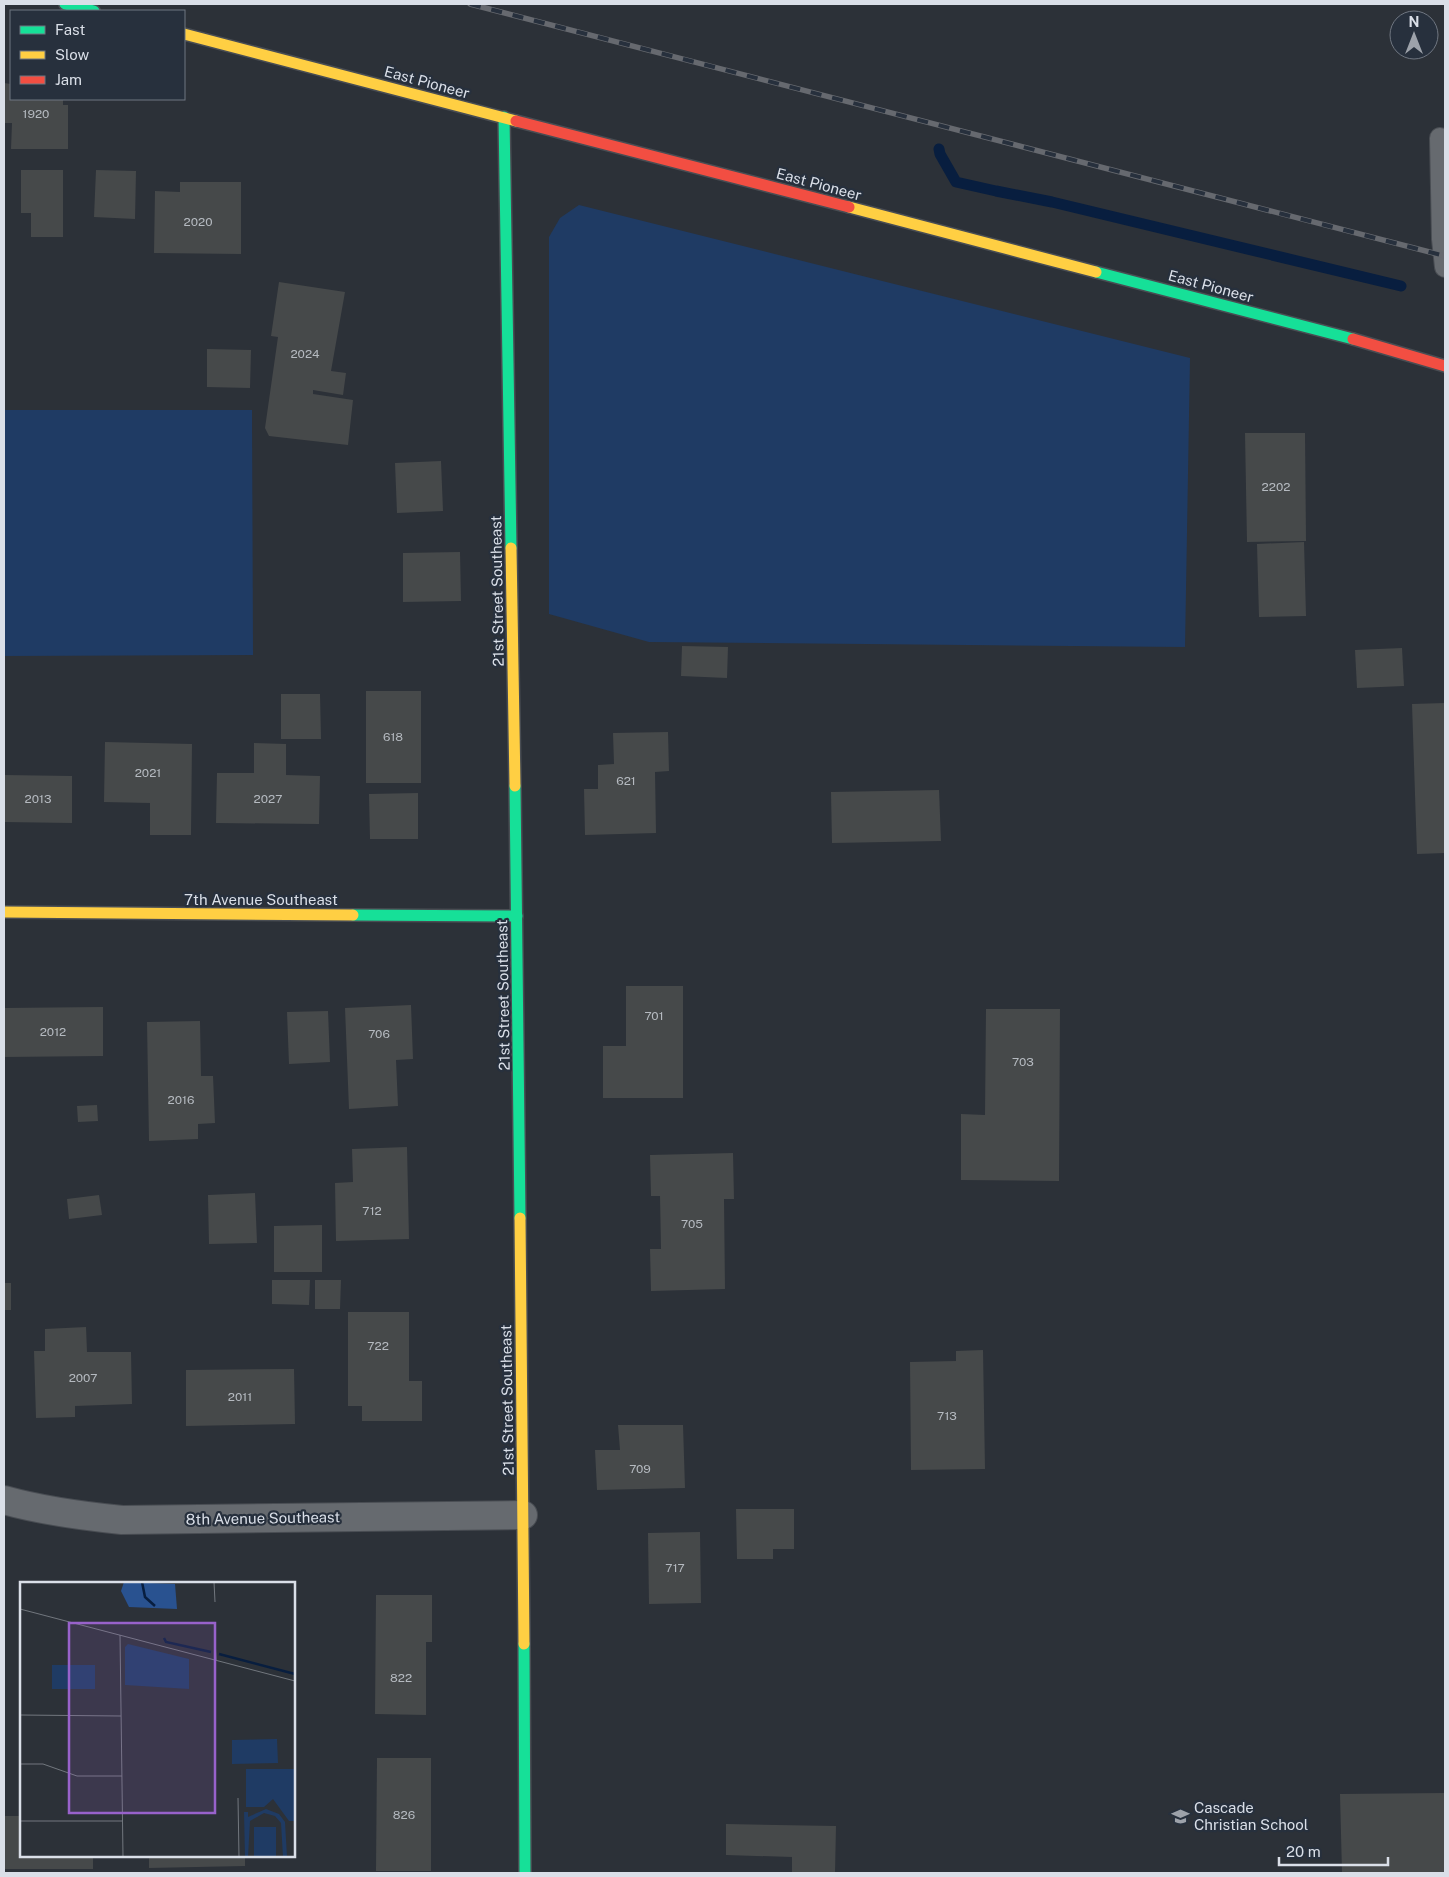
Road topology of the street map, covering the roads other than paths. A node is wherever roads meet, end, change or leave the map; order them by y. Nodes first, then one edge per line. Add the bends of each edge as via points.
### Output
1 (65, 4) edge
2 (90, 10) edge
3 (185, 34) edge
4 (504, 117) junction
5 (1440, 138) dead end
6 (1445, 267) edge
7 (1445, 366) edge
8 (4, 912) edge
9 (517, 916) junction
10 (4, 1500) edge
11 (523, 1515) junction
12 (525, 1873) edge

1 - 2 street
3 - 4 street, East Pioneer
4 - 7 street, East Pioneer via 1339,335
4 - 9 street, 21st Street Southeast
5 - 6 lane
8 - 9 street, 7th Avenue Southeast
9 - 11 street, 21st Street Southeast
10 - 11 street, 8th Avenue Southeast via 75,1516 122,1520
11 - 12 street, 21st Street Southeast

